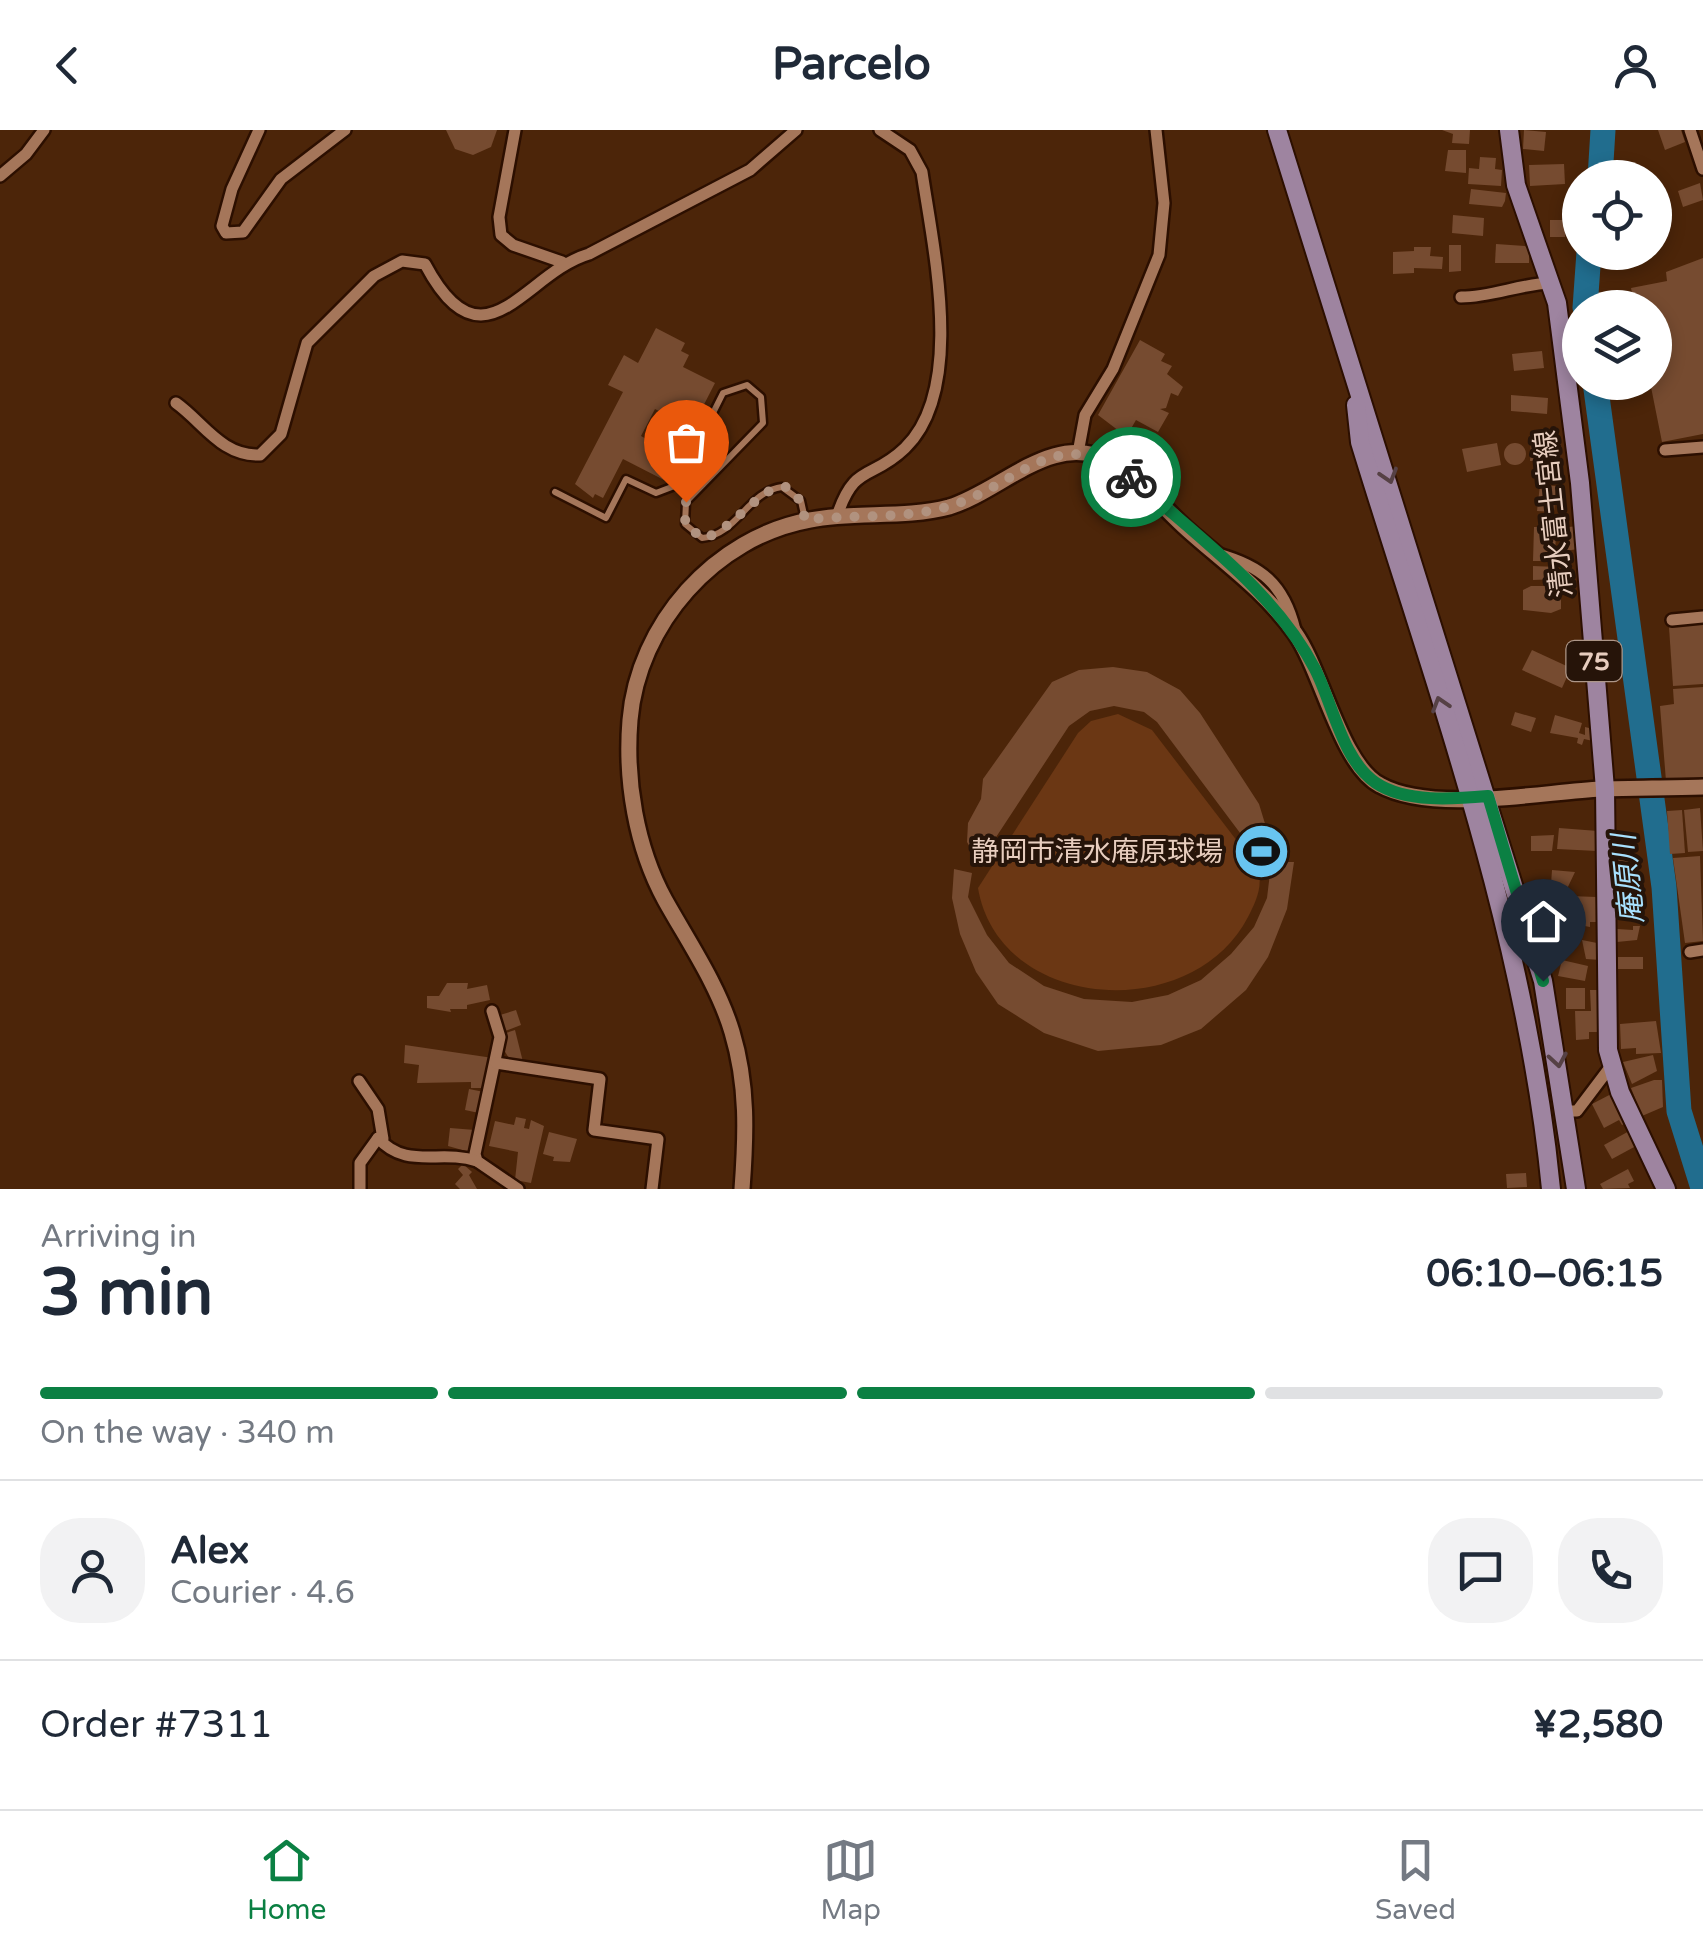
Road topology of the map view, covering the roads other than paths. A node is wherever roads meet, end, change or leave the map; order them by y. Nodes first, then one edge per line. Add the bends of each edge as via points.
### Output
1 (44, 130) edge
2 (259, 130) edge
3 (344, 130) edge
4 (514, 130) edge
5 (796, 130) edge
6 (880, 130) edge
7 (1156, 130) edge
8 (1278, 130) edge
9 (1508, 130) edge
10 (1690, 130) edge
11 (1703, 170) edge
12 (0, 176) edge
13 (562, 262) junction
14 (1551, 283) junction
15 (1461, 296) dead end
16 (1354, 385) junction
17 (176, 403) dead end
18 (1703, 447) edge
19 (1665, 450) dead end
20 (1078, 453) junction
21 (555, 492) dead end
22 (837, 516) junction
23 (805, 520) junction
24 (1703, 616) edge
25 (1672, 620) dead end
26 (1703, 787) edge
27 (1605, 789) junction
28 (1488, 796) junction
29 (1469, 798) junction
30 (492, 1011) dead end
31 (496, 1063) junction
32 (1611, 1066) junction
33 (359, 1081) dead end
34 (1566, 1111) junction
35 (378, 1138) junction
36 (477, 1162) junction
37 (360, 1189) edge
38 (518, 1189) edge
39 (652, 1189) edge
40 (742, 1189) edge
41 (1551, 1189) edge
42 (1576, 1189) edge
43 (1666, 1189) edge

1 - 12 street
2 - 3 street via 232,189 226,233 242,232 281,179
4 - 13 street via 501,234
5 - 13 street via 750,170
6 - 22 street via 910,150 922,172 943,355 920,428 904,448 847,485
7 - 20 street via 1164,203 1159,255 1113,369 1085,415
8 - 16 main road
9 - 14 main road, 清水富士宮線 / 75 via 1516,185
10 - 11 street
13 - 17 street via 497,314 477,314 441,294 425,264 402,262 374,276 308,342 281,434 260,455 245,456 218,443
14 - 15 street via 1515,286 1490,297
14 - 27 main road, 清水富士宮線 / 75 via 1580,483
16 -> 28 main road via 1377,438
29 -> 16 main road via 1360,442
18 - 19 street
20 - 22 street via 1040,460 950,506
20 - 29 street via 1114,463 1266,599 1296,634 1356,763 1373,781 1410,796
21 - 23 lane via 606,518 626,479 656,493 677,484 723,392 747,386 762,397 762,423 686,502 685,524 702,538 716,537 768,488 782,486 802,501
22 - 23 street
23 - 40 street via 732,552 683,594 645,656 630,719 631,785 642,842 663,896 717,991 737,1052 746,1107
24 - 25 street
26 - 27 street
27 - 28 street
27 - 32 main road, 清水富士宮線 / 75
28 - 29 street
28 -> 34 main road via 1543,981
29 - 41 main road via 1519,986
30 - 31 street via 500,1037
31 - 36 street via 484,1096
31 - 39 street via 600,1079 594,1130 658,1139
32 - 34 street via 1578,1110
32 - 43 main road, 清水富士宮線 / 75
33 - 35 street via 378,1109 383,1139
34 - 42 main road
35 - 36 street via 396,1155 445,1154
35 - 37 street via 360,1164
36 - 38 street

